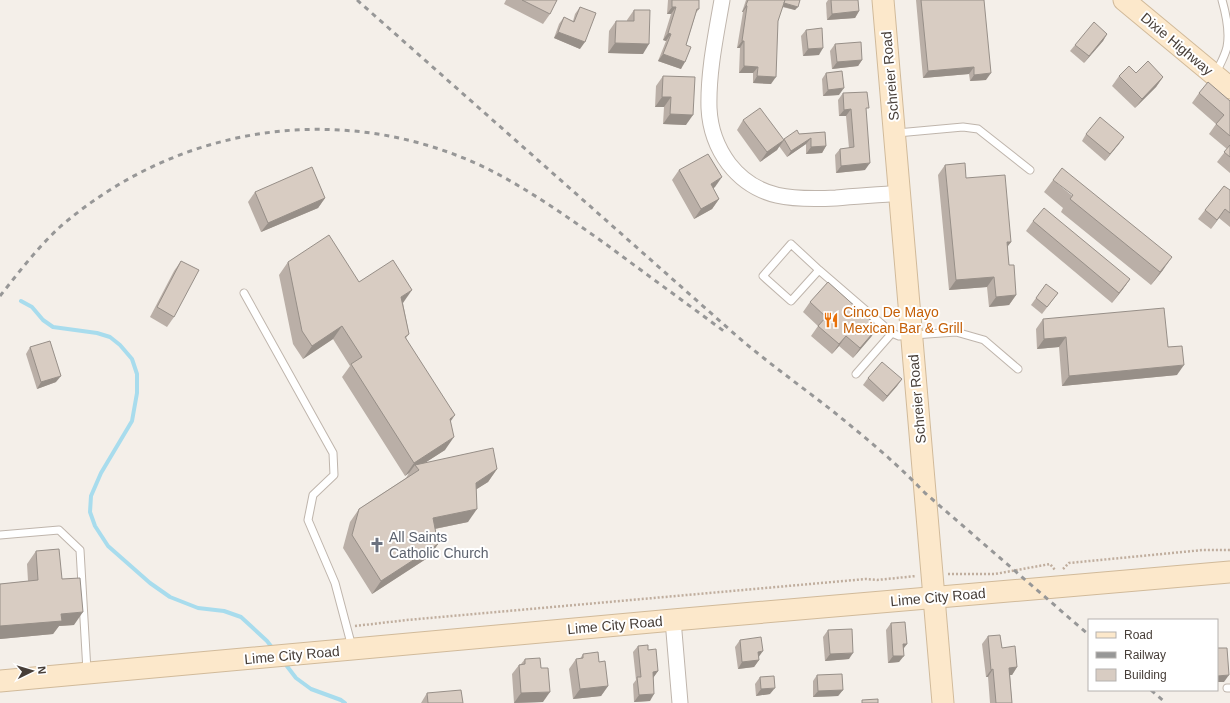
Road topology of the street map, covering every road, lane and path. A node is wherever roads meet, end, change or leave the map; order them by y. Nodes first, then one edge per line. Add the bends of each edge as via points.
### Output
1 (722, 0) edge
2 (883, 0) edge
3 (1124, 0) edge
4 (1222, 0) edge
5 (1222, 82) edge
6 (895, 133) junction
7 (1030, 170) dead end
8 (900, 193) junction
9 (819, 270) junction
10 (244, 293) dead end
11 (892, 333) junction
12 (912, 335) junction
13 (1018, 369) dead end
14 (856, 374) dead end
15 (0, 535) edge
16 (1230, 550) edge
17 (1230, 572) edge
18 (932, 574) junction
19 (934, 598) junction
20 (673, 620) junction
21 (347, 627) junction
22 (353, 649) junction
23 (87, 673) junction
24 (0, 681) edge
25 (680, 703) edge
26 (943, 703) edge

1 - 8 street via 712,59 709,109 715,138 723,156 737,174 753,186 783,197 804,199
2 - 6 street, Schreier Road
3 - 5 street, Dixie Highway
4 - 5 lane via 1227,24
6 - 7 lane via 963,127 978,129
6 - 8 street, Schreier Road
8 - 12 street, Schreier Road
9 - 9 lane via 791,244 763,276 791,301
9 - 11 lane
10 - 21 lane via 333,453 334,476 313,495 308,520 335,583
11 - 12 lane via 899,336
11 - 14 lane
12 - 13 lane via 956,332 984,340
12 - 18 street, Schreier Road
15 - 23 lane via 59,530 80,550
16 - 18 path via 1203,550 1069,563 1058,573 1050,564 995,574
17 - 19 street, Lime City Road
18 - 19 street, Schreier Road
18 - 21 path
19 - 20 street, Lime City Road
19 - 26 street, Schreier Road
20 - 22 street, Lime City Road
20 - 25 street
21 - 22 lane
22 - 23 street, Lime City Road
23 - 24 street, Lime City Road

